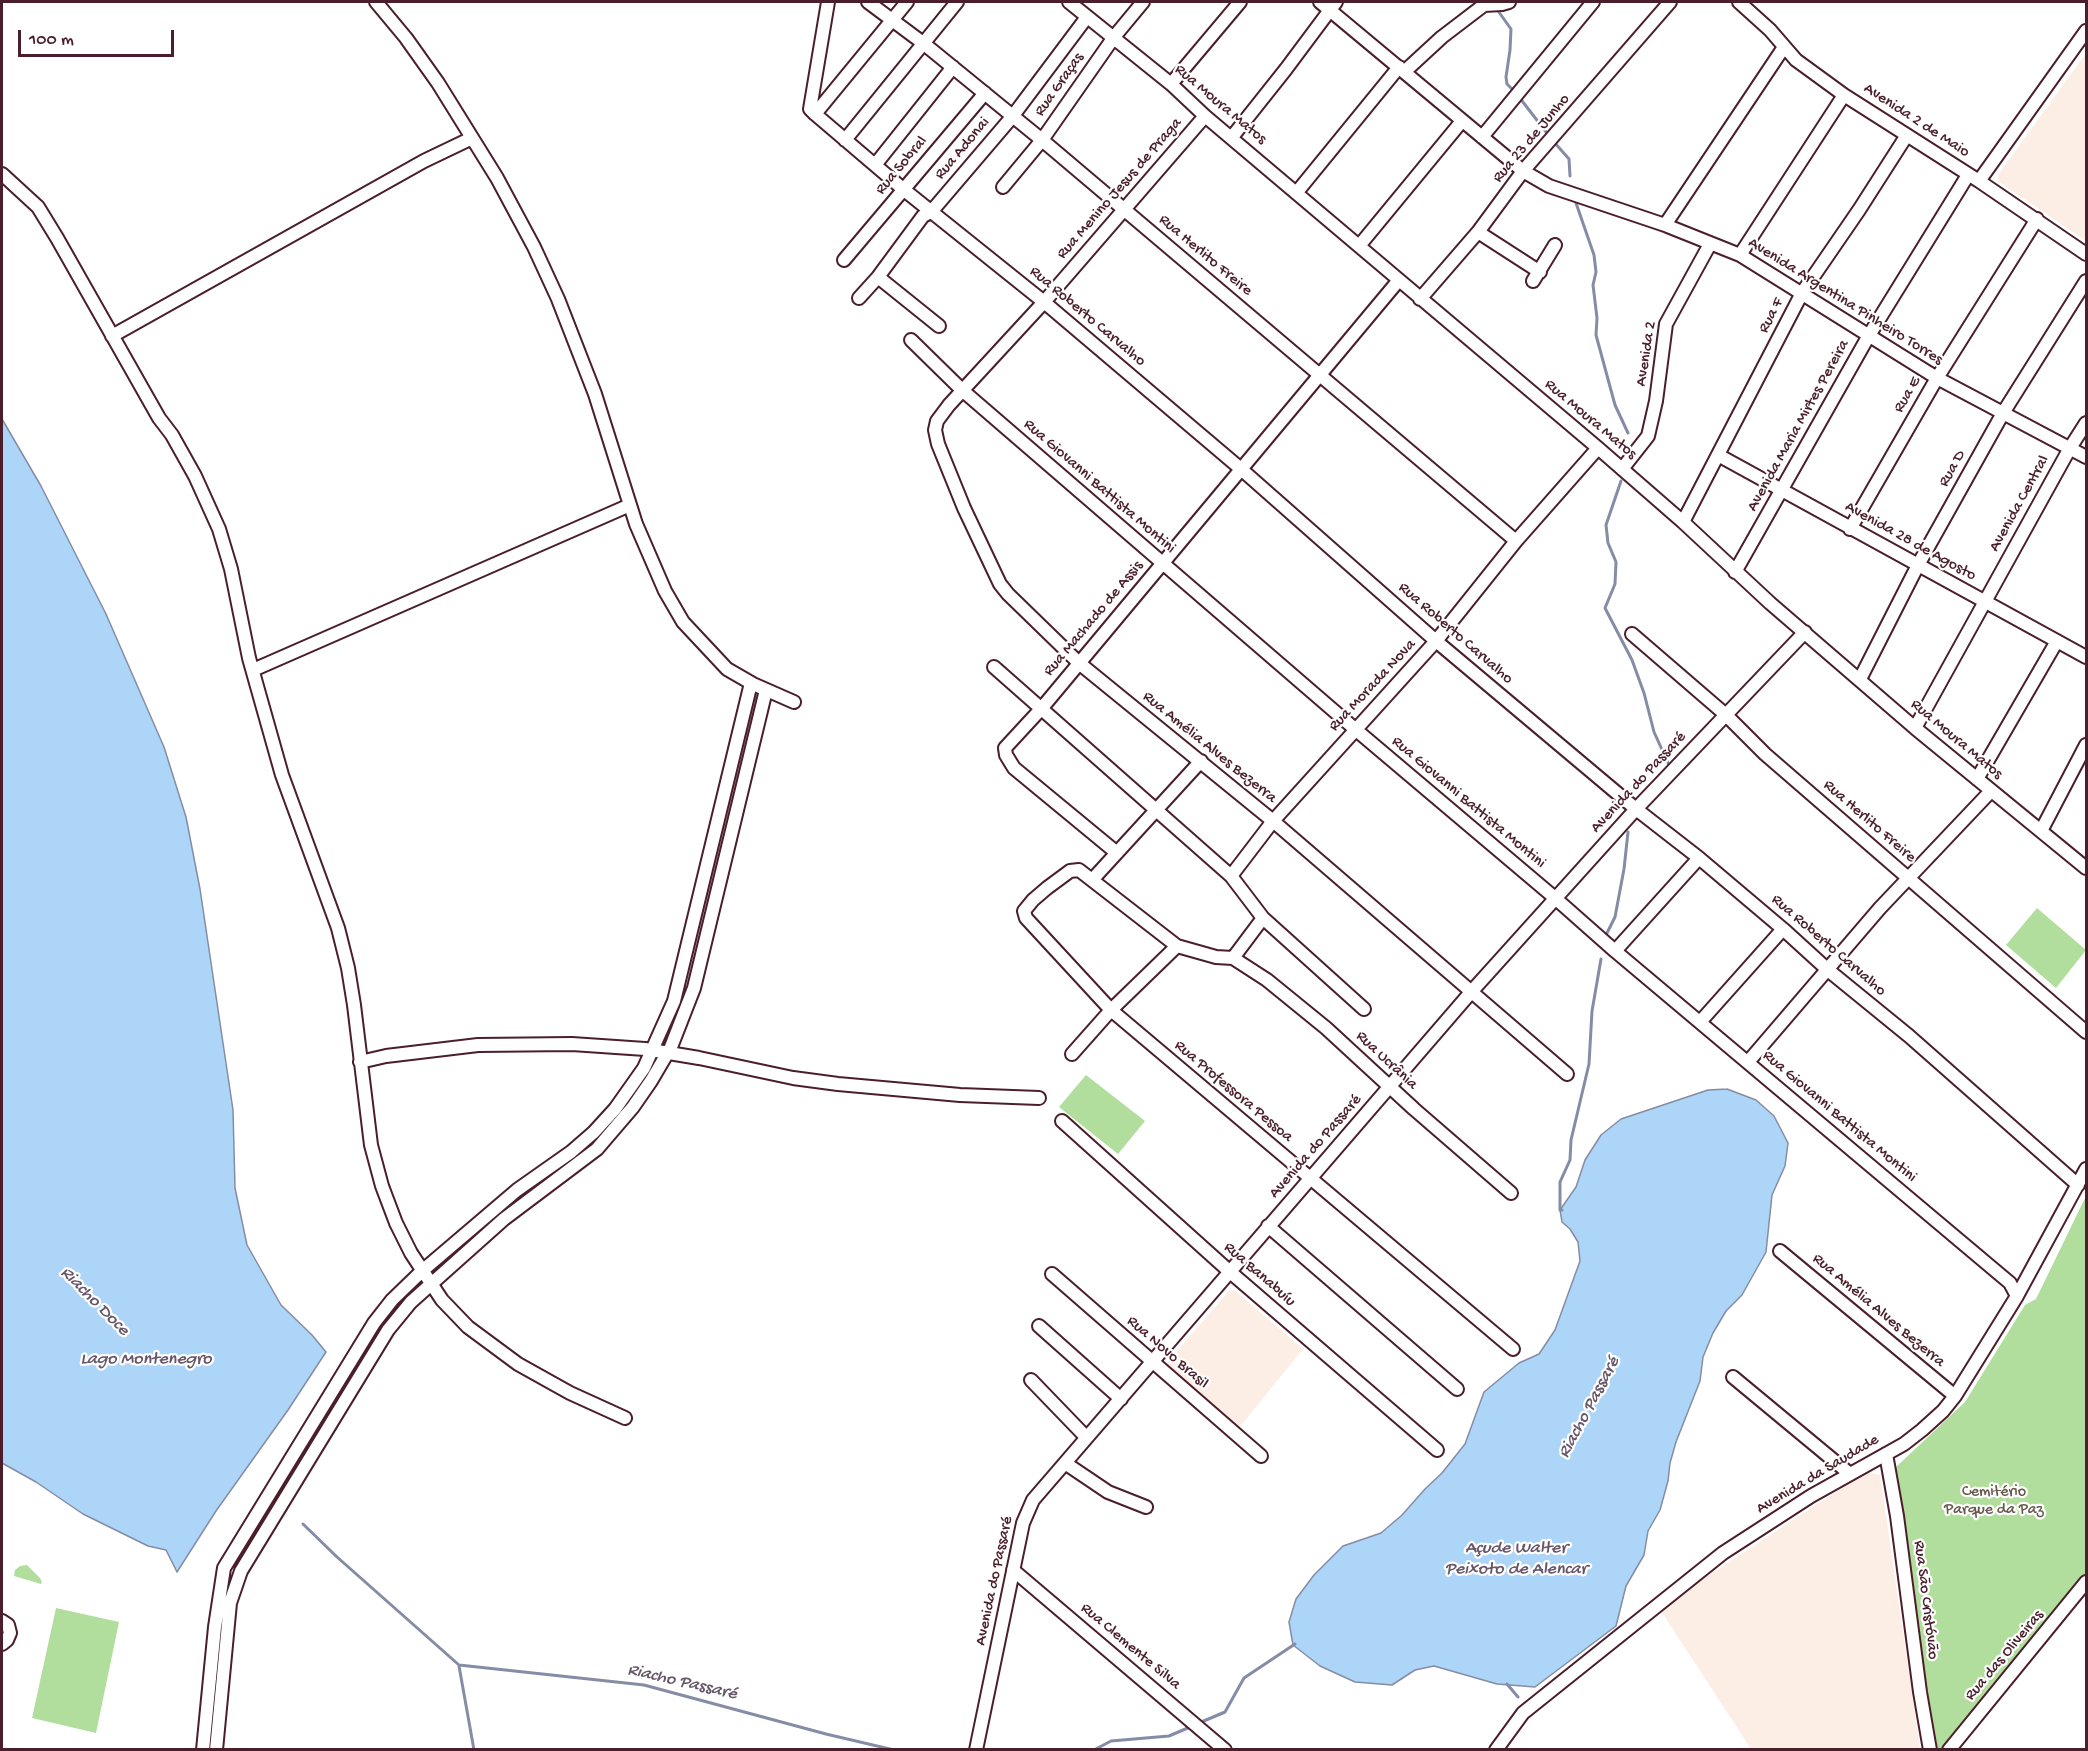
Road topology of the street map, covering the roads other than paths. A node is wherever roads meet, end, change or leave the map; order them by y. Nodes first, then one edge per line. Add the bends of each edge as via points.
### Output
1 (375, 2) edge
2 (828, 2) edge
3 (868, 2) edge
4 (907, 2) edge
5 (957, 2) edge
6 (1069, 2) edge
7 (1143, 2) edge
8 (1240, 2) edge
9 (1320, 2) edge
10 (1593, 2) edge
11 (1670, 2) edge
12 (1739, 2) edge
13 (1499, 3) edge
14 (1333, 6) edge
15 (1087, 17) junction
16 (892, 19) junction
17 (2086, 31) edge
18 (1114, 38) junction
19 (923, 43) junction
20 (1784, 48) junction
21 (952, 67) junction
22 (1402, 70) junction
23 (1171, 84) junction
24 (985, 93) junction
25 (1844, 94) junction
26 (813, 111) junction
27 (1205, 116) junction
28 (1012, 117) junction
29 (1462, 121) junction
30 (1907, 135) junction
31 (1232, 137) junction
32 (1482, 137) junction
33 (472, 138) junction
34 (845, 140) junction
35 (1042, 140) junction
36 (875, 165) junction
37 (1523, 171) junction
38 (2, 174) edge
39 (1974, 178) junction
40 (1004, 187) dead end
41 (903, 189) junction
42 (1297, 192) junction
43 (1123, 209) junction
44 (931, 212) junction
45 (2037, 219) junction
46 (1665, 225) junction
47 (1478, 232) junction
48 (1710, 244) junction
49 (1556, 245) dead end
50 (1359, 246) junction
51 (2086, 254) edge
52 (1740, 255) junction
53 (844, 260) dead end
54 (878, 277) junction
55 (1399, 280) junction
56 (2086, 281) edge
57 (1802, 293) junction
58 (859, 298) dead end
59 (1420, 299) junction
60 (1044, 302) junction
61 (939, 326) dead end
62 (112, 336) junction
63 (1868, 337) junction
64 (911, 340) dead end
65 (1320, 374) junction
66 (1937, 378) junction
67 (962, 390) junction
68 (2003, 413) junction
69 (2086, 423) edge
70 (1598, 448) junction
71 (2070, 448) junction
72 (1718, 455) junction
73 (2086, 457) edge
74 (1240, 469) junction
75 (1622, 469) junction
76 (1783, 490) junction
77 (630, 505) junction
78 (1683, 522) junction
79 (1850, 529) junction
80 (1516, 541) junction
81 (1162, 563) junction
82 (1918, 565) junction
83 (1735, 572) junction
84 (1984, 602) junction
85 (1805, 632) junction
86 (1632, 634) dead end
87 (1436, 641) junction
88 (2057, 641) junction
89 (2086, 657) edge
90 (1079, 663) junction
91 (994, 667) dead end
92 (253, 670) junction
93 (1860, 679) junction
94 (751, 683) junction
95 (766, 690) junction
96 (794, 702) dead end
97 (1041, 709) junction
98 (1726, 715) junction
99 (1915, 728) junction
100 (1355, 729) junction
101 (2086, 745) edge
102 (1201, 761) junction
103 (1977, 779) junction
104 (1991, 791) junction
105 (1157, 809) junction
106 (1636, 809) junction
107 (1273, 821) junction
108 (2041, 831) junction
109 (1117, 853) junction
110 (1698, 858) junction
111 (2086, 868) edge
112 (1231, 876) junction
113 (1909, 878) junction
114 (1092, 880) junction
115 (1555, 898) junction
116 (1263, 918) junction
117 (1783, 929) junction
118 (1177, 946) junction
119 (1615, 951) junction
120 (1233, 958) junction
121 (1828, 970) junction
122 (1472, 991) junction
123 (1364, 1009) dead end
124 (1111, 1010) junction
125 (1700, 1022) junction
126 (2086, 1032) edge
127 (652, 1051) junction
128 (667, 1053) junction
129 (1072, 1054) dead end
130 (360, 1062) junction
131 (1748, 1062) junction
132 (1567, 1074) dead end
133 (1390, 1086) junction
134 (1039, 1098) dead end
135 (1062, 1121) dead end
136 (2086, 1168) edge
137 (1311, 1179) junction
138 (2078, 1185) junction
139 (1511, 1193) dead end
140 (1268, 1226) junction
141 (1780, 1251) dead end
142 (422, 1271) junction
143 (1228, 1271) junction
144 (1052, 1274) dead end
145 (431, 1284) junction
146 (2016, 1289) junction
147 (1039, 1326) dead end
148 (1513, 1349) dead end
149 (1152, 1362) junction
150 (1733, 1377) dead end
151 (1031, 1380) dead end
152 (1457, 1389) dead end
153 (1955, 1396) junction
154 (1121, 1398) junction
155 (626, 1418) dead end
156 (1086, 1437) junction
157 (1437, 1450) dead end
158 (1886, 1454) junction
159 (1261, 1456) dead end
160 (1065, 1463) junction
161 (1850, 1474) junction
162 (1146, 1507) dead end
163 (1014, 1570) junction
164 (2086, 1582) edge
165 (2, 1621) edge
166 (2, 1644) edge
167 (203, 1749) edge
168 (216, 1749) edge
169 (976, 1749) edge
170 (1225, 1749) edge
171 (1496, 1749) edge
172 (1930, 1749) edge
173 (1948, 1749) edge

1 - 33 street via 438,83
2 - 26 street
3 - 16 street, Rua Herlito Freire
4 - 16 street
5 - 19 street
6 - 15 street, Rua Moura Matos
7 - 18 street, Rua Graças
8 - 23 street
9 - 14 street, Avenida Argentina Pinheiro Torres
10 - 32 street
11 - 37 street, Rua 23 de Junho
12 - 20 street, Avenida 2 de Maio
13 - 22 street via 1442,37
14 - 22 street, Avenida Argentina Pinheiro Torres
14 - 31 street
15 - 18 street, Rua Moura Matos
15 - 28 street, Rua Adonai
16 - 19 street, Rua Herlito Freire
16 - 26 street
17 - 39 street, Avenida Maria Mirtes Pereira
18 - 23 street, Rua Moura Matos
18 - 35 street, Rua Graças
19 - 21 street, Rua Herlito Freire
19 - 34 street
20 - 25 street, Avenida 2 de Maio
20 - 46 street
21 - 24 street, Rua Herlito Freire
21 - 36 street
22 - 29 street, Avenida Argentina Pinheiro Torres
22 - 42 street
23 - 27 street, Rua Moura Matos
24 - 28 street, Rua Herlito Freire
24 - 41 street, Rua Sobral
25 - 30 street, Avenida 2 de Maio
25 - 52 street
26 - 34 street, Rua Roberto Carvalho
27 - 31 street, Rua Moura Matos
27 - 43 street, Rua Menino Jesus de Praga
28 - 35 street, Rua Herlito Freire
28 - 44 street, Rua Adonai
29 - 32 street, Avenida Argentina Pinheiro Torres
29 - 50 street
30 - 39 street, Avenida 2 de Maio
30 - 57 street, Rua F
31 - 42 street, Rua Moura Matos
32 - 37 street, Avenida Argentina Pinheiro Torres
33 - 62 street via 414,166
33 - 77 street via 529,237 558,299 595,394
34 - 36 street, Rua Roberto Carvalho
35 - 40 street, Rua Graças
35 - 43 street, Rua Herlito Freire
36 - 41 street, Rua Roberto Carvalho
37 - 46 street, Avenida Argentina Pinheiro Torres via 1549,186
37 - 47 street, Rua 23 de Junho
38 - 62 street via 38,207
39 - 45 street, Avenida 2 de Maio
39 - 63 street, Avenida Maria Mirtes Pereira
41 - 44 street, Rua Roberto Carvalho
41 - 53 street, Rua Sobral
42 - 50 street, Rua Moura Matos
43 - 60 street, Rua Menino Jesus de Praga
43 - 65 street, Rua Herlito Freire
44 - 54 street, Rua Adonai via 923,216
44 - 60 street, Rua Roberto Carvalho
45 - 51 street, Avenida 2 de Maio
45 - 66 street, Rua E
46 - 48 street, Avenida Argentina Pinheiro Torres
47 - 49 street via 1537,277
47 - 59 street, Rua 23 de Junho
48 - 52 street, Avenida Argentina Pinheiro Torres
48 - 75 street, Avenida 2 via 1666,324 1648,436
50 - 55 street, Rua Moura Matos
52 - 57 street, Avenida Argentina Pinheiro Torres
54 - 58 street, Rua Adonai
54 - 61 street
55 - 59 street, Rua Moura Matos
55 - 65 street, Rua Machado de Assis
56 - 68 street, Rua D
57 - 63 street, Avenida Argentina Pinheiro Torres
57 - 72 street, Rua F
59 - 70 street, Rua Moura Matos
60 - 67 street, Rua Menino Jesus de Praga
60 - 74 street, Rua Roberto Carvalho
62 - 92 street via 172,435 210,508 231,569
63 - 66 street, Avenida Argentina Pinheiro Torres
63 - 76 street, Avenida Maria Mirtes Pereira
64 - 67 street, Rua Giovanni Battista Montini
65 - 74 street, Rua Machado de Assis
65 - 80 street, Rua Herlito Freire
66 - 68 street, Avenida Argentina Pinheiro Torres
66 - 79 street, Rua E
67 - 81 street, Rua Giovanni Battista Montini
67 - 90 street, Rua Amélia Alves Bezerra via 939,417 934,430 964,508 1000,584
68 - 71 street, Avenida Argentina Pinheiro Torres
68 - 82 street, Rua D
69 - 71 street, Avenida Central
70 - 75 street, Rua Moura Matos
70 - 80 street, Rua Morada Nova
71 - 73 street, Avenida Argentina Pinheiro Torres
71 - 84 street, Avenida Central
72 - 76 street, Avenida 28 de Agosto
72 - 78 street, Rua F
74 - 81 street, Rua Machado de Assis
74 - 87 street, Rua Roberto Carvalho
75 - 78 street, Rua Moura Matos
76 - 79 street, Avenida 28 de Agosto
76 - 83 street, Avenida Maria Mirtes Pereira
77 - 92 street
77 - 94 street via 655,569 683,622 727,669
78 - 83 street, Rua Moura Matos
79 - 82 street, Avenida 28 de Agosto
80 - 87 street, Rua Morada Nova
81 - 90 street, Rua Machado de Assis
81 - 100 street, Rua Giovanni Battista Montini
82 - 84 street, Avenida 28 de Agosto
82 - 93 street, Rua D
83 - 85 street, Rua Moura Matos
84 - 88 street, Avenida 28 de Agosto
84 - 99 street, Avenida Central
85 - 93 street, Rua Moura Matos
85 - 98 street, Avenida do Passaré
86 - 98 street, Rua Herlito Freire
87 - 100 street, Rua Morada Nova
87 - 106 street, Rua Roberto Carvalho
88 - 89 street, Avenida 28 de Agosto
88 - 103 street
90 - 97 street, Rua Machado de Assis
90 - 102 street, Rua Amélia Alves Bezerra
91 - 97 street
92 - 130 street via 282,776 339,928 350,977
93 - 99 street, Rua Moura Matos
94 - 95 street
94 - 127 street via 683,970
95 - 96 street
95 - 128 street via 694,988
97 - 105 street
97 - 109 street, Rua Machado de Assis via 1005,748 1010,763
98 - 106 street, Avenida do Passaré
98 - 113 street, Rua Herlito Freire via 1765,754
99 - 103 street, Rua Moura Matos
100 - 107 street, Rua Morada Nova
100 - 115 street, Rua Giovanni Battista Montini
101 - 108 street
102 - 105 street
102 - 107 street, Rua Amélia Alves Bezerra
103 - 104 street, Rua Moura Matos
104 - 108 street, Rua Moura Matos
104 - 113 street
105 - 109 street
105 - 112 street
106 - 110 street, Rua Roberto Carvalho
106 - 115 street, Avenida do Passaré
107 - 112 street, Rua Morada Nova
107 - 122 street, Rua Amélia Alves Bezerra
108 - 111 street, Rua Moura Matos
109 - 114 street
110 - 117 street, Rua Roberto Carvalho
110 - 119 street
112 - 116 street
113 - 121 street
113 - 126 street, Rua Herlito Freire
114 - 118 street
114 - 124 street, Rua Professora Pessoa via 1079,870 1070,871 1033,900 1025,909 1026,918
115 - 119 street, Rua Giovanni Battista Montini
115 - 122 street, Avenida do Passaré
116 - 120 street
116 - 123 street, Rua Ucrânia
117 - 121 street, Rua Roberto Carvalho
117 - 125 street
118 - 120 street
118 - 124 street
119 - 125 street, Rua Giovanni Battista Montini
120 - 133 street, Rua Ucrânia via 1295,1002
121 - 131 street
121 - 138 street, Rua Roberto Carvalho
122 - 132 street, Rua Amélia Alves Bezerra
122 - 133 street, Avenida do Passaré
124 - 129 street
124 - 137 street, Rua Professora Pessoa
125 - 131 street, Rua Giovanni Battista Montini
127 - 128 street
127 - 130 street via 572,1044 478,1045
127 - 142 street via 615,1109 594,1132 517,1190
128 - 134 street via 838,1084
128 - 145 street via 633,1107 597,1149 504,1219
130 - 142 street via 371,1145 382,1186 396,1223
131 - 146 street, Rua Giovanni Battista Montini
133 - 137 street, Avenida do Passaré
133 - 139 street, Rua Ucrânia
135 - 143 street, Rua Banabuíu
136 - 138 street, Avenida da Saudade
137 - 140 street, Avenida do Passaré
137 - 148 street, Rua Professora Pessoa
138 - 146 street, Avenida da Saudade
140 - 143 street, Avenida do Passaré
140 - 152 street
141 - 153 street, Rua Amélia Alves Bezerra
142 - 145 street
142 - 167 street via 374,1323 224,1569
143 - 149 street, Avenida do Passaré
143 - 157 street, Rua Banabuíu
144 - 149 street, Rua Novo Brasil
145 - 155 street via 468,1327 518,1364
145 - 168 street via 388,1330 241,1571 230,1603
146 - 153 street, Avenida da Saudade
147 - 154 street
149 - 154 street, Avenida do Passaré
149 - 159 street, Rua Novo Brasil
150 - 161 street
151 - 156 street
153 - 158 street, Avenida da Saudade via 1922,1430
154 - 156 street, Avenida do Passaré
156 - 160 street, Avenida do Passaré
158 - 161 street, Avenida da Saudade
158 - 172 street, Rua São Cristóvão
160 - 162 street via 1108,1492
160 - 163 street, Avenida do Passaré via 1033,1500 1023,1523
161 - 171 street, Avenida da Saudade via 1688,1580 1523,1713
163 - 169 street, Avenida do Passaré
163 - 170 street, Rua Clemente Silva
164 - 173 street, Rua das Oliveiras
165 - 166 street via 10,1633

